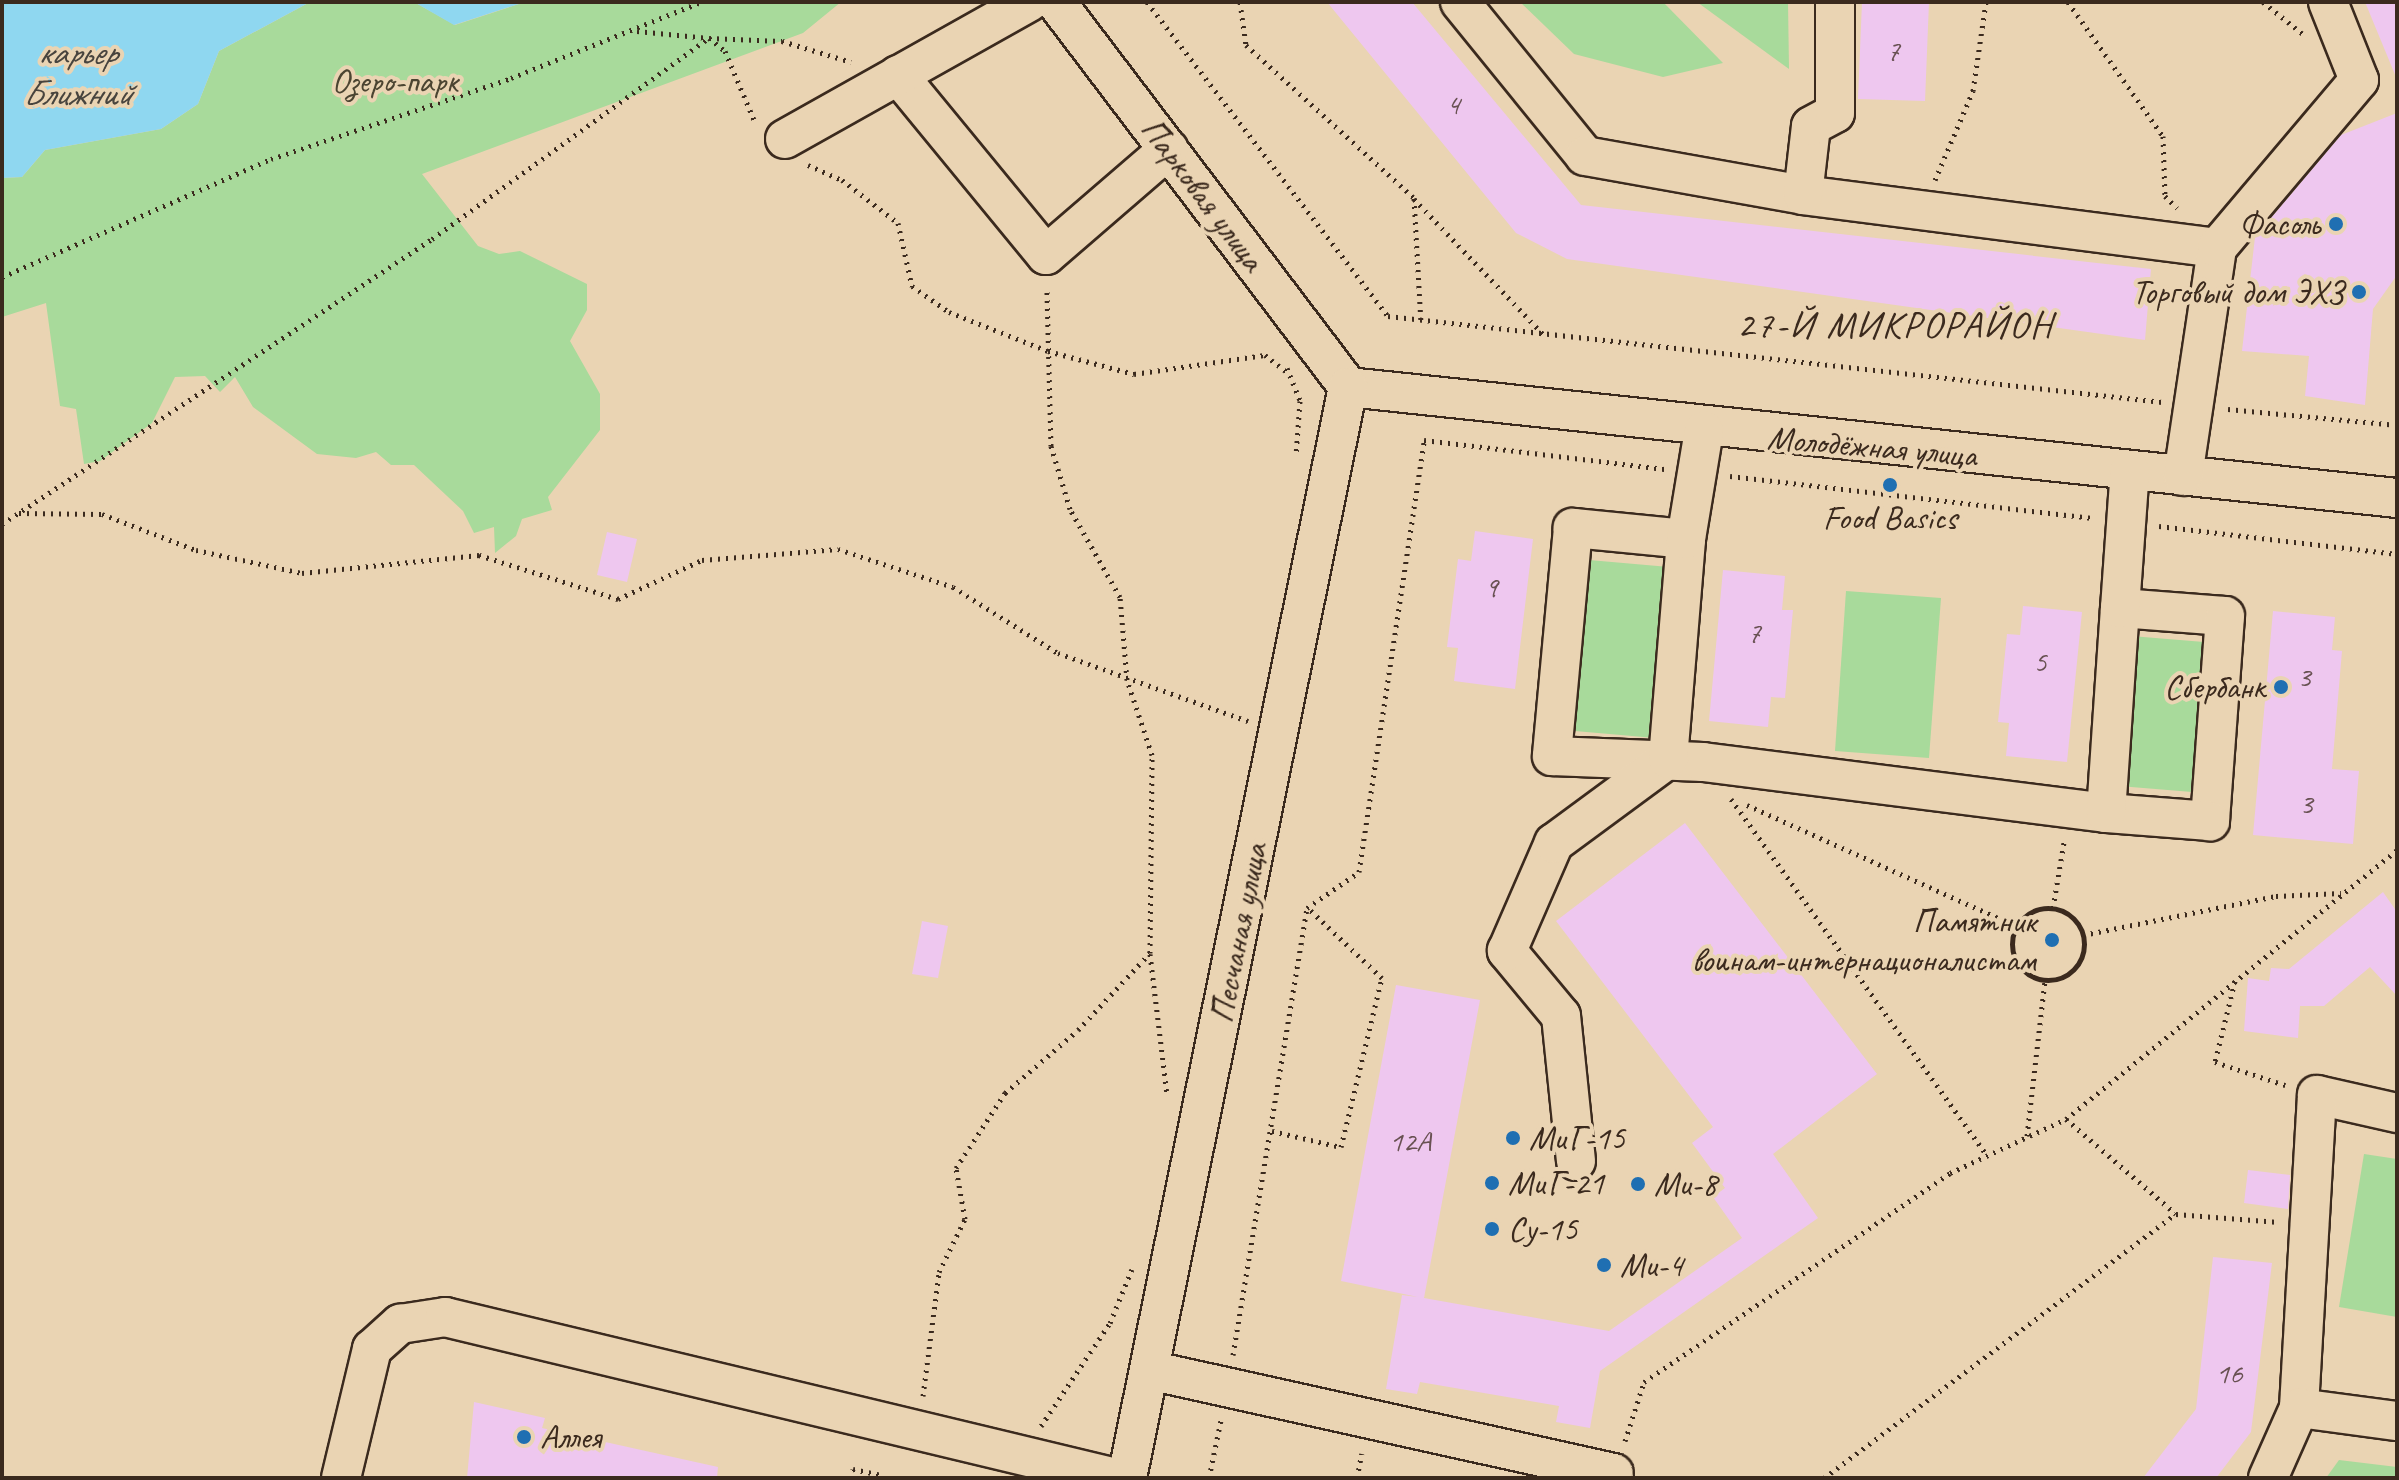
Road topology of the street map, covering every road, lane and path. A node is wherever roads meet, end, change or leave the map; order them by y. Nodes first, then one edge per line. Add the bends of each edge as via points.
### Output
1 (701, 2) edge
2 (1029, 2) edge
3 (1056, 2) edge
4 (1147, 2) edge
5 (1240, 2) edge
6 (1460, 2) edge
7 (1835, 2) edge
8 (1986, 2) edge
9 (2068, 2) edge
10 (2328, 2) edge
11 (637, 31) junction
12 (709, 38) junction
13 (898, 75) junction
14 (780, 142) junction
15 (1169, 149) junction
16 (1803, 195) junction
17 (1414, 198) junction
18 (1924, 212) junction
19 (2217, 248) junction
20 (1046, 255) junction
21 (2, 277) edge
22 (1421, 324) junction
23 (1545, 337) junction
24 (1048, 351) junction
25 (1281, 353) dead end
26 (1290, 374) junction
27 (1346, 401) junction
28 (2193, 405) junction
29 (2397, 425) edge
30 (1704, 430) junction
31 (1295, 463) dead end
32 (2130, 470) junction
33 (1697, 472) junction
34 (2183, 476) junction
35 (2397, 498) edge
36 (19, 513) junction
37 (2126, 522) junction
38 (2, 524) edge
39 (1686, 539) junction
40 (2397, 554) edge
41 (2120, 608) junction
42 (1127, 680) junction
43 (1260, 712) dead end
44 (1686, 761) junction
45 (1728, 796) junction
46 (2088, 811) junction
47 (2397, 850) edge
48 (2342, 893) junction
49 (1307, 908) junction
50 (2053, 908) junction
51 (2016, 926) junction
52 (2083, 935) junction
53 (1150, 953) junction
54 (2045, 981) junction
55 (2235, 981) junction
56 (1178, 1076) dead end
57 (2317, 1095) junction
58 (2397, 1113) edge
59 (2066, 1119) junction
60 (1272, 1131) junction
61 (2026, 1137) junction
62 (1987, 1155) junction
63 (1576, 1161) dead end
64 (2176, 1214) junction
65 (2307, 1224) junction
66 (1139, 1252) dead end
67 (1143, 1267) dead end
68 (1140, 1281) dead end
69 (1149, 1370) junction
70 (1228, 1384) junction
71 (2299, 1408) junction
72 (2397, 1421) edge
73 (914, 1430) junction
74 (1021, 1456) junction
75 (1614, 1473) joint
76 (881, 1475) dead end
77 (341, 1478) edge
78 (851, 1478) edge
79 (1116, 1478) edge
80 (1127, 1478) edge
81 (1209, 1478) edge
82 (1824, 1478) edge
83 (2268, 1478) edge

1 - 11 path
2 - 13 street
3 - 15 street, Парковая улица
4 - 22 path via 1388,316
5 - 17 path via 1246,45
6 - 16 street via 1585,156
7 - 16 street via 1835,113 1811,126
8 - 18 path via 1973,91
9 - 19 path via 2163,136 2165,196
10 - 19 street via 2359,80
11 - 12 path
11 - 21 path via 271,159
12 - 13 path via 782,41
12 - 14 path via 725,51 744,108
12 - 36 path via 432,239
13 - 14 street
13 - 20 street
14 - 24 path via 898,223 912,286 949,312
15 - 20 street
15 - 27 street, Парковая улица
16 - 18 street
17 - 22 path
17 - 23 path
18 - 19 street
19 - 28 street
20 - 24 path
22 - 23 path
23 - 28 path
24 - 26 path via 1134,374 1265,355
24 - 42 path via 1051,446 1070,509 1120,597
25 - 26 path
26 - 27 path
26 - 31 path via 1300,401
27 - 30 street, Молодёжная улица
27 - 69 street, Песчаная улица
28 - 29 path
28 - 34 street
30 - 32 street, Молодёжная улица
30 - 33 street
32 - 34 street, Молодёжная улица
32 - 37 street
33 - 37 path
33 - 39 street
33 - 49 path via 1424,440 1359,872
34 - 35 street, Молодёжная улица
36 - 38 path
36 - 42 path via 102,514 196,550 302,573 479,555 618,599 702,560 838,549 953,587 1058,653
37 - 40 path
37 - 41 street
39 - 44 street
39 - 44 street via 1573,528 1552,756
41 - 46 street
41 - 46 street via 2225,616 2210,821
42 - 43 path via 1259,725
42 - 53 path via 1152,755
44 - 45 path
44 - 46 street
44 - 63 street via 1554,843 1507,951 1561,1016
45 - 51 path
45 - 62 path
46 - 50 path
47 - 48 path
48 - 52 path via 2276,896
48 - 55 path
49 - 60 path
49 - 60 path via 1382,978 1341,1147
50 - 51 path
50 - 52 path
51 - 54 path via 2012,955
52 - 54 path via 2080,963
53 - 56 path via 1170,1103
53 - 73 path via 1078,1030 1005,1093 956,1168 965,1219 939,1272 931,1365
54 - 61 path
55 - 57 path via 2215,1062
55 - 59 path
57 - 58 street
57 - 65 street
59 - 61 path
59 - 64 path
60 - 70 path
61 - 62 path
62 - 75 path via 1950,1173 1644,1382
64 - 65 path
64 - 82 path
65 - 71 street
66 - 74 path via 1110,1323
67 - 68 path
69 - 70 street
69 - 80 street, Песчаная улица
70 - 75 street
70 - 81 path
71 - 72 street
71 - 83 street
73 - 74 street
73 - 77 street via 445,1317 400,1324 372,1349
74 - 79 street
76 - 78 path via 853,1469

